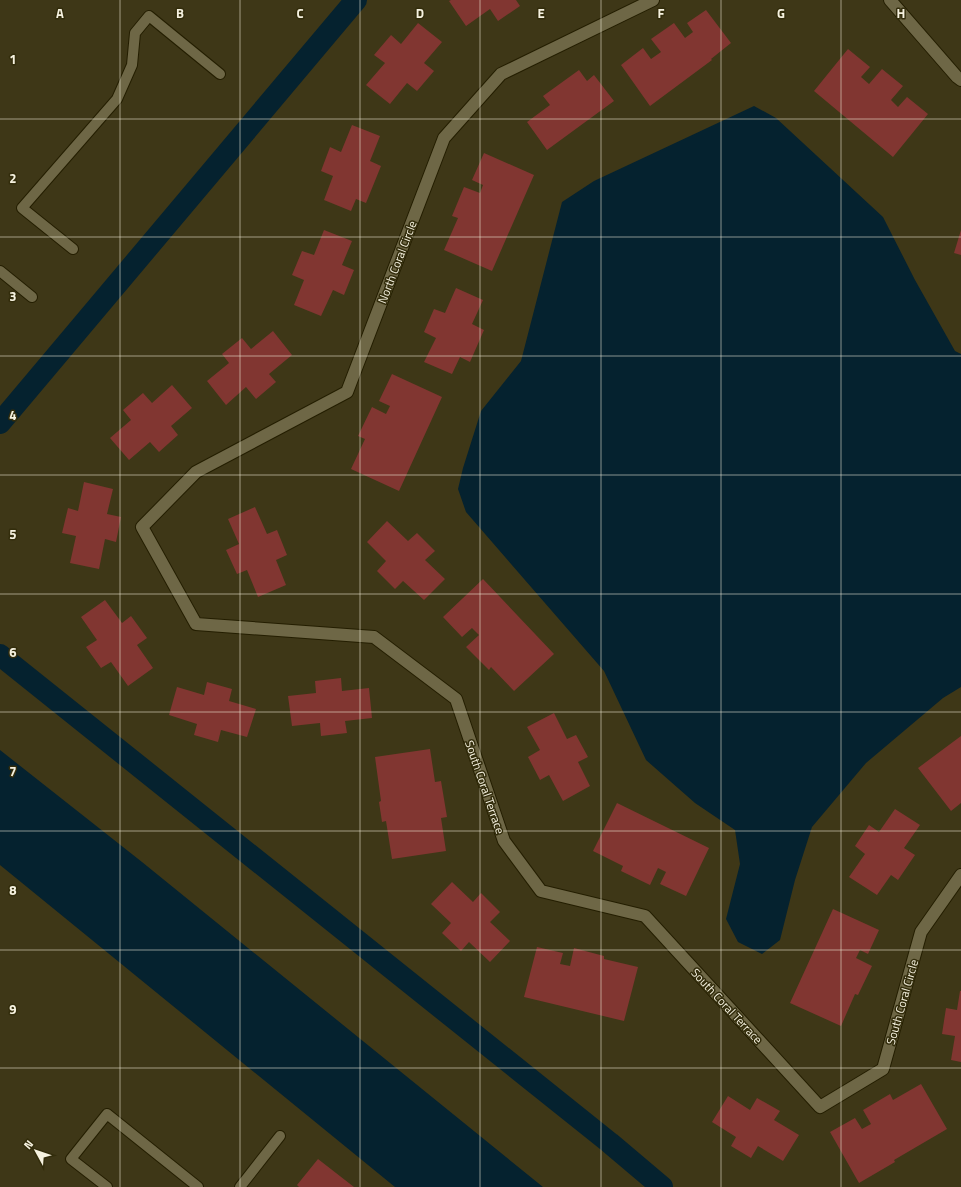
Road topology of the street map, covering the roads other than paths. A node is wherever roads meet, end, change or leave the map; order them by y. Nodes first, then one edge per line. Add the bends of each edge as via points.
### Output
1 (653, 0) edge
2 (890, 0) edge
3 (220, 74) dead end
4 (961, 80) edge
5 (73, 249) dead end
6 (0, 271) edge
7 (32, 297) dead end
8 (142, 527) joint
9 (961, 874) edge
10 (820, 1107) joint
11 (280, 1136) dead end
12 (103, 1186) edge
13 (198, 1187) edge
14 (240, 1187) edge

1 - 8 street, North Coral Circle via 501,74 444,138 347,392 196,472
2 - 4 street
3 - 5 lane via 149,16 135,33 132,65 117,98 22,208
6 - 7 lane
8 - 10 street, South Coral Terrace via 196,624 374,637 456,699 504,842 541,891 645,916
9 - 10 street, South Coral Circle via 921,932 882,1069
11 - 14 lane
12 - 13 lane via 71,1159 107,1114

